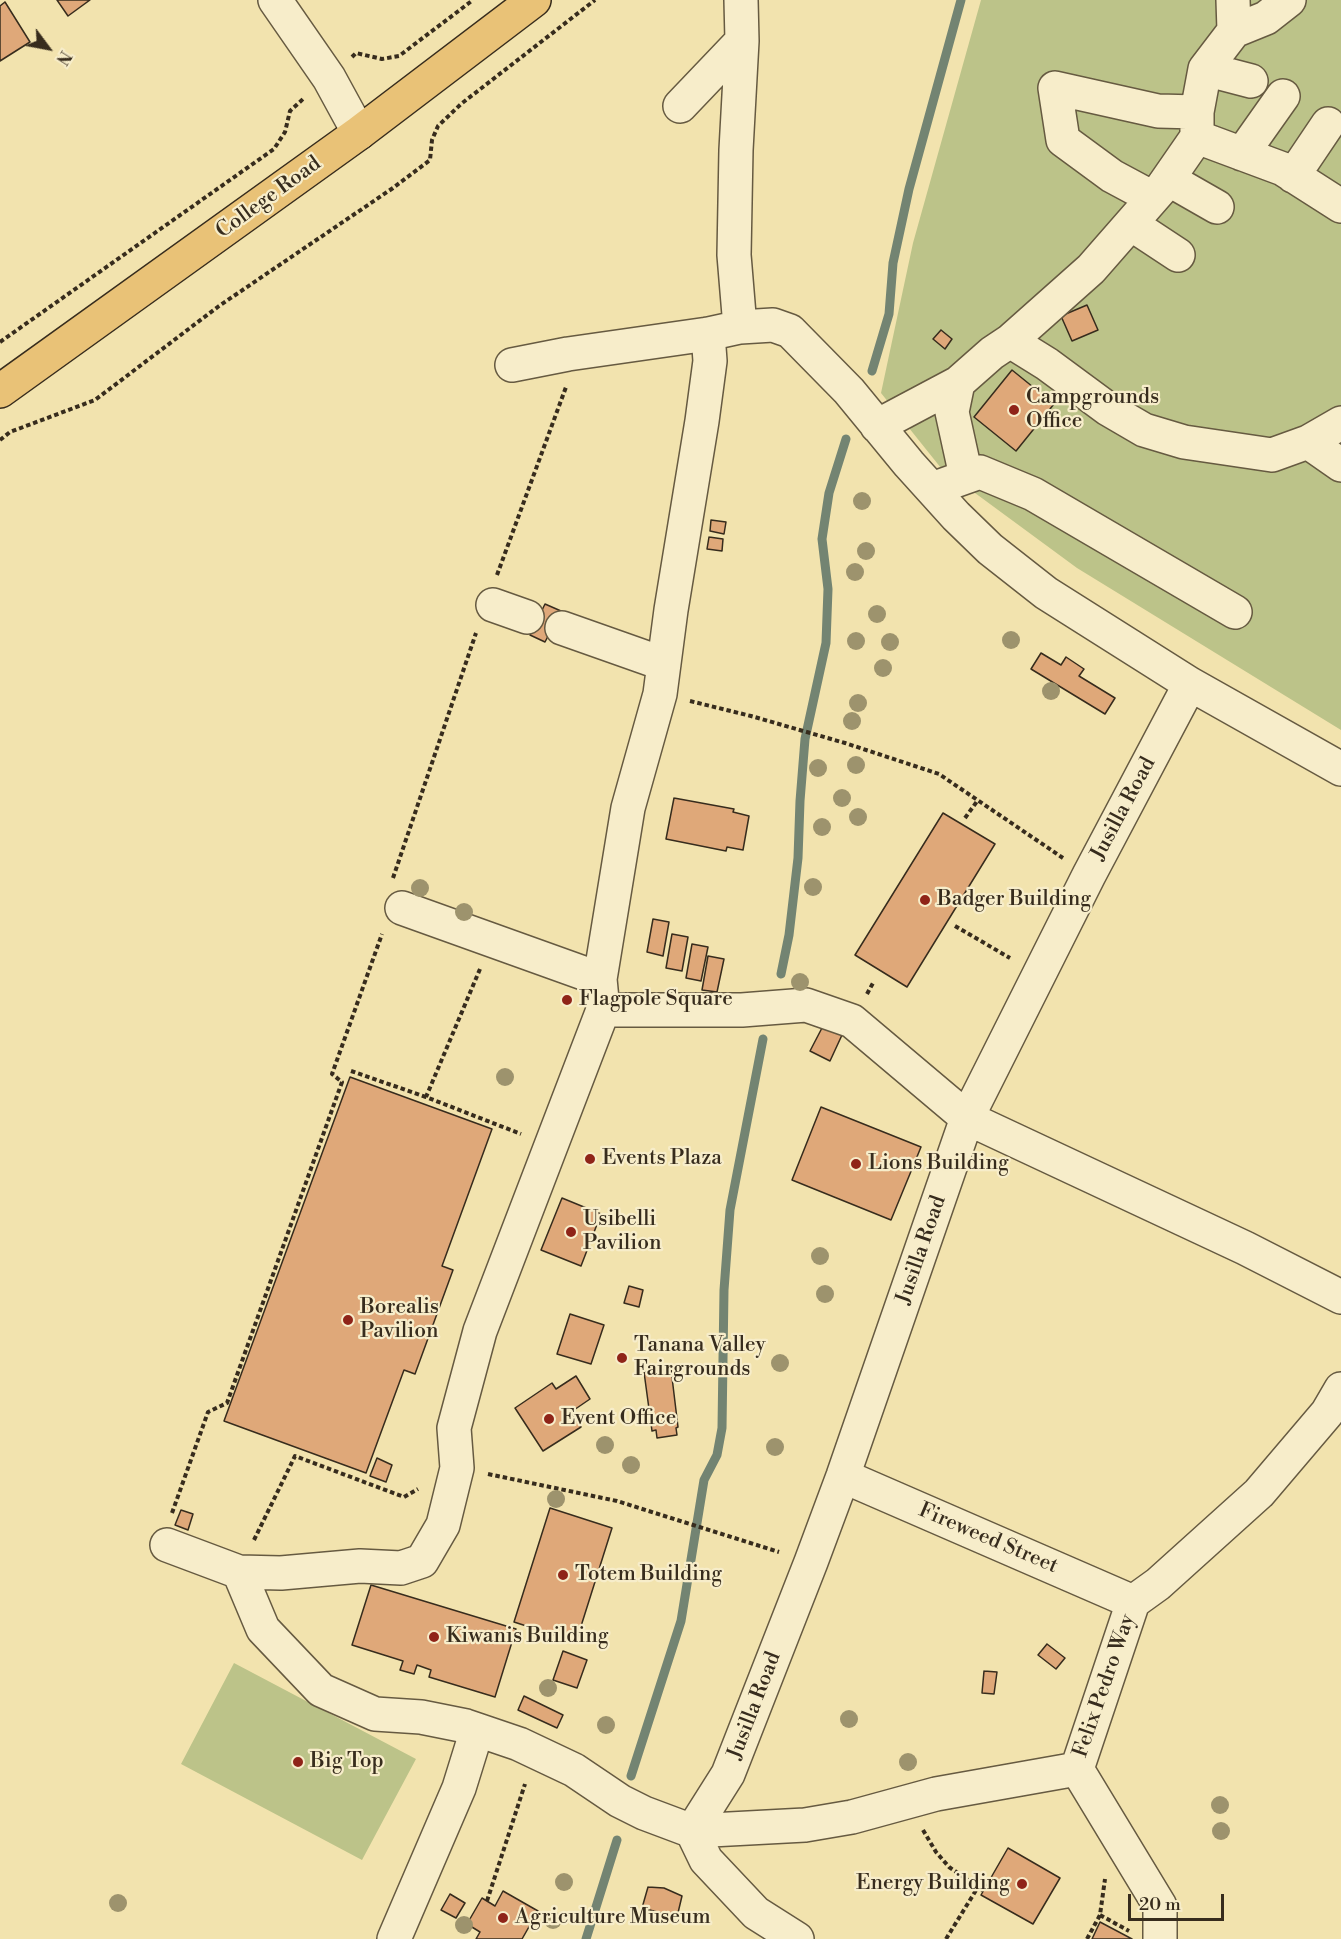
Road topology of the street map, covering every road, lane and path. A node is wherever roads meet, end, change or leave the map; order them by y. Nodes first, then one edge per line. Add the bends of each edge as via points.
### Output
1 (275, 0) edge
2 (473, 0) edge
3 (534, 0) edge
4 (595, 0) edge
5 (741, 0) edge
6 (1289, 0) edge
7 (1234, 16) edge
8 (742, 41) junction
9 (1205, 69) junction
10 (329, 78) junction
11 (1251, 81) dead end
12 (1283, 96) dead end
13 (680, 106) dead end
14 (1328, 124) dead end
15 (1197, 125) junction
16 (359, 133) junction
17 (1242, 154) junction
18 (1293, 176) junction
19 (1160, 189) junction
20 (1339, 203) edge
21 (1217, 207) dead end
22 (1131, 224) junction
23 (1178, 255) dead end
24 (724, 331) junction
25 (1010, 341) junction
26 (0, 342) edge
27 (512, 365) dead end
28 (958, 383) junction
29 (0, 391) edge
30 (1341, 423) edge
31 (877, 426) junction
32 (0, 440) edge
33 (1308, 442) junction
34 (1341, 465) edge
35 (966, 476) junction
36 (932, 489) junction
37 (493, 605) dead end
38 (1235, 612) dead end
39 (528, 617) dead end
40 (562, 628) dead end
41 (662, 679) junction
42 (1190, 684) junction
43 (1341, 769) edge
44 (978, 800) junction
45 (965, 818) dead end
46 (1089, 875) junction
47 (394, 917) joint
48 (955, 926) dead end
49 (492, 941) junction
50 (1039, 975) junction
51 (601, 994) junction
52 (351, 1071) dead end
53 (426, 1097) junction
54 (967, 1118) junction
55 (550, 1145) junction
56 (1341, 1297) edge
57 (1341, 1389) edge
58 (457, 1468) junction
59 (843, 1476) junction
60 (168, 1534) joint
61 (811, 1562) junction
62 (239, 1572) junction
63 (1133, 1602) junction
64 (477, 1730) junction
65 (536, 1752) junction
66 (1077, 1769) junction
67 (915, 1800) junction
68 (692, 1831) junction
69 (1119, 1839) junction
70 (978, 1887) junction
71 (984, 1891) dead end
72 (487, 1901) dead end
73 (1100, 1915) junction
74 (1148, 1937) edge
75 (394, 1939) edge
76 (797, 1939) edge
77 (946, 1939) edge
78 (1087, 1939) edge

1 - 10 street
2 - 10 path via 399,56 382,59 356,53
3 - 16 main road, College Road
4 - 32 path via 461,104 438,126 430,160 393,188 219,306 95,400 10,432
5 - 8 street
6 - 7 street via 1266,18
7 - 9 street
8 - 13 street
8 - 24 street via 734,255
9 - 11 street
9 - 15 street
10 - 16 street
10 - 26 path via 290,111 285,132 274,149
12 - 17 street
14 - 18 street
15 - 17 street
15 - 19 street
15 - 19 street via 1158,111 1055,88 1063,140 1112,176
16 - 29 main road, College Road
17 - 18 street
18 - 20 street
19 - 21 street
19 - 22 street
22 - 23 street
22 - 25 street via 1091,269
24 - 27 street
24 - 31 street via 773,325 790,331
24 - 41 street via 710,361
25 - 28 street
25 - 33 street via 1108,410 1144,430 1185,442 1272,455
28 - 31 street
28 - 35 street via 952,412
30 - 33 street
31 - 36 street
33 - 34 street
35 - 36 street
35 - 38 street via 980,472 1034,494
36 - 42 street via 990,549 1046,593
37 - 39 street
40 - 41 street
41 - 44 path via 779,724 939,774
41 - 51 street via 628,808
42 - 43 street
42 - 46 street, Jusilla Road
44 - 45 path
44 - 46 path
46 - 50 street, Jusilla Road
47 - 49 street
47 - 60 path via 332,1074 342,1082 227,1403 208,1412
48 - 50 path
49 - 51 street
49 - 53 path
50 - 54 street, Jusilla Road
51 - 54 street via 742,1010 806,1005 852,1021
51 - 55 street
52 - 53 path
53 - 55 path
54 - 56 street
54 - 59 street, Jusilla Road
55 - 58 street via 480,1331 454,1428
57 - 63 street, Felix Pedro Way via 1327,1413 1259,1493
58 - 61 path via 616,1501
58 - 62 street via 443,1524 422,1561 401,1568 360,1566 281,1573
58 - 62 path via 404,1497 295,1456
59 - 61 street, Jusilla Road
59 - 63 street, Fireweed Street
60 - 62 street
61 - 68 street, Jusilla Road via 729,1774
62 - 64 street via 263,1629 321,1690 375,1714 421,1717
63 - 66 street, Felix Pedro Way
64 - 65 street
64 - 75 street via 459,1788
65 - 68 street via 574,1770 636,1809
65 - 72 path
66 - 67 street
66 - 69 street, Felix Pedro Way
67 - 68 street via 805,1825
67 - 70 path via 922,1828 936,1852 949,1868
68 - 76 street via 706,1860 756,1913
69 - 73 path via 1107,1870
69 - 74 street, Felix Pedro Way via 1160,1906
70 - 71 path
70 - 77 path
73 - 74 path
73 - 78 path

